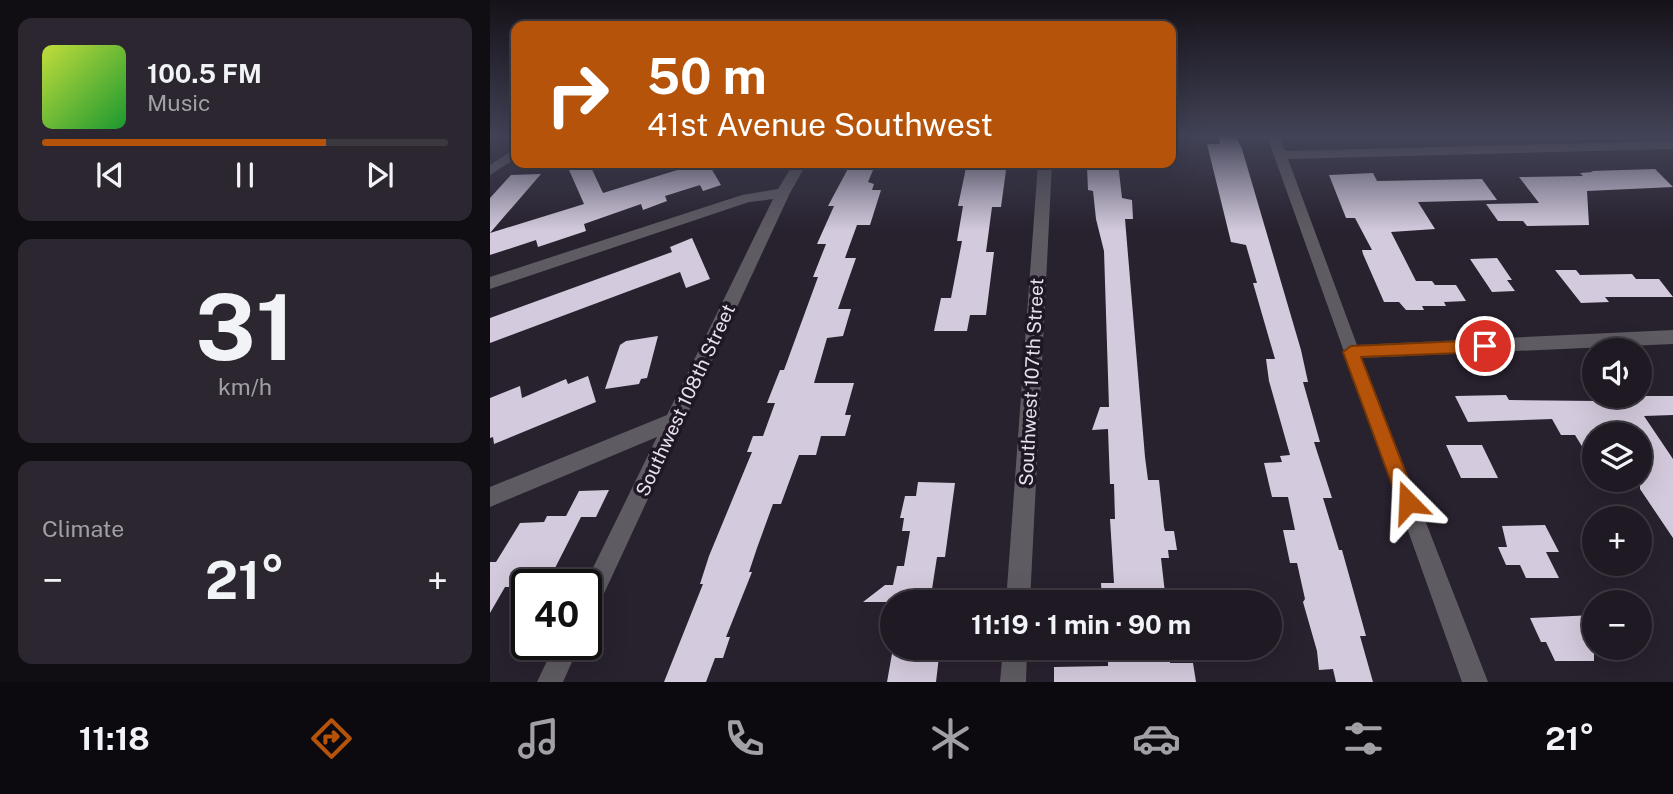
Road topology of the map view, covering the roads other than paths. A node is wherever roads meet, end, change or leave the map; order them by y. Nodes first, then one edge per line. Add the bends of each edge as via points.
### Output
1 (797, 168) edge
2 (1045, 168) edge
3 (1285, 168) edge
4 (783, 193) junction
5 (490, 283) edge
6 (1673, 337) edge
7 (1351, 352) junction
8 (676, 420) junction
9 (490, 497) edge
10 (602, 574) edge
11 (1019, 590) edge
12 (560, 660) edge
13 (1014, 660) edge
14 (550, 682) edge
15 (1013, 682) edge
16 (1475, 682) edge

1 - 4 street, Southwest 108th Street
2 - 11 street, Southwest 107th Street
3 - 7 street
4 - 5 street via 747,198
4 - 8 street, Southwest 108th Street
6 - 7 street
7 - 16 street
8 - 9 street
8 - 10 street, Southwest 108th Street
12 - 14 street
13 - 15 street

